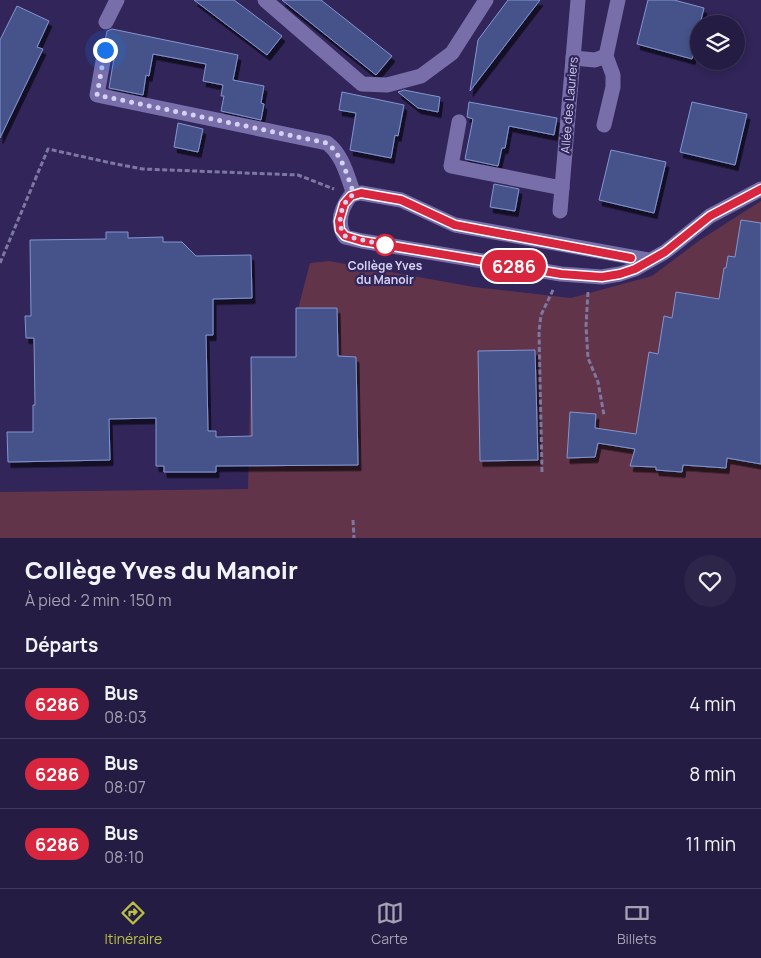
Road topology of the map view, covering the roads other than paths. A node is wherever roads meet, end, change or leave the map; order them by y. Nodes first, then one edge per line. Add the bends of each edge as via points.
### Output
1 (117, 0) edge
2 (265, 0) edge
3 (486, 0) edge
4 (578, 0) edge
5 (618, 0) edge
6 (106, 22) dead end
7 (105, 50) dead end
8 (606, 56) junction
9 (573, 58) junction
10 (459, 122) dead end
11 (604, 125) dead end
12 (562, 188) junction
13 (761, 189) edge
14 (352, 195) junction
15 (560, 211) dead end
16 (648, 260) junction

1 - 6 street
2 - 3 street via 362,84 387,85 421,76 452,52
4 - 9 street, Allée des Lauriers
5 - 8 street
7 - 14 street via 97,95 327,143 343,165
8 - 9 street via 595,60
8 - 11 street via 613,75 613,87
9 - 12 street, Allée des Lauriers
10 - 12 street via 451,166
12 - 15 street, Allée des Lauriers
13 - 16 street via 710,216 665,252
14 - 16 street via 361,193 401,200 455,225
14 - 16 street via 344,204 340,230 345,236 371,243 561,274 602,277 635,269

